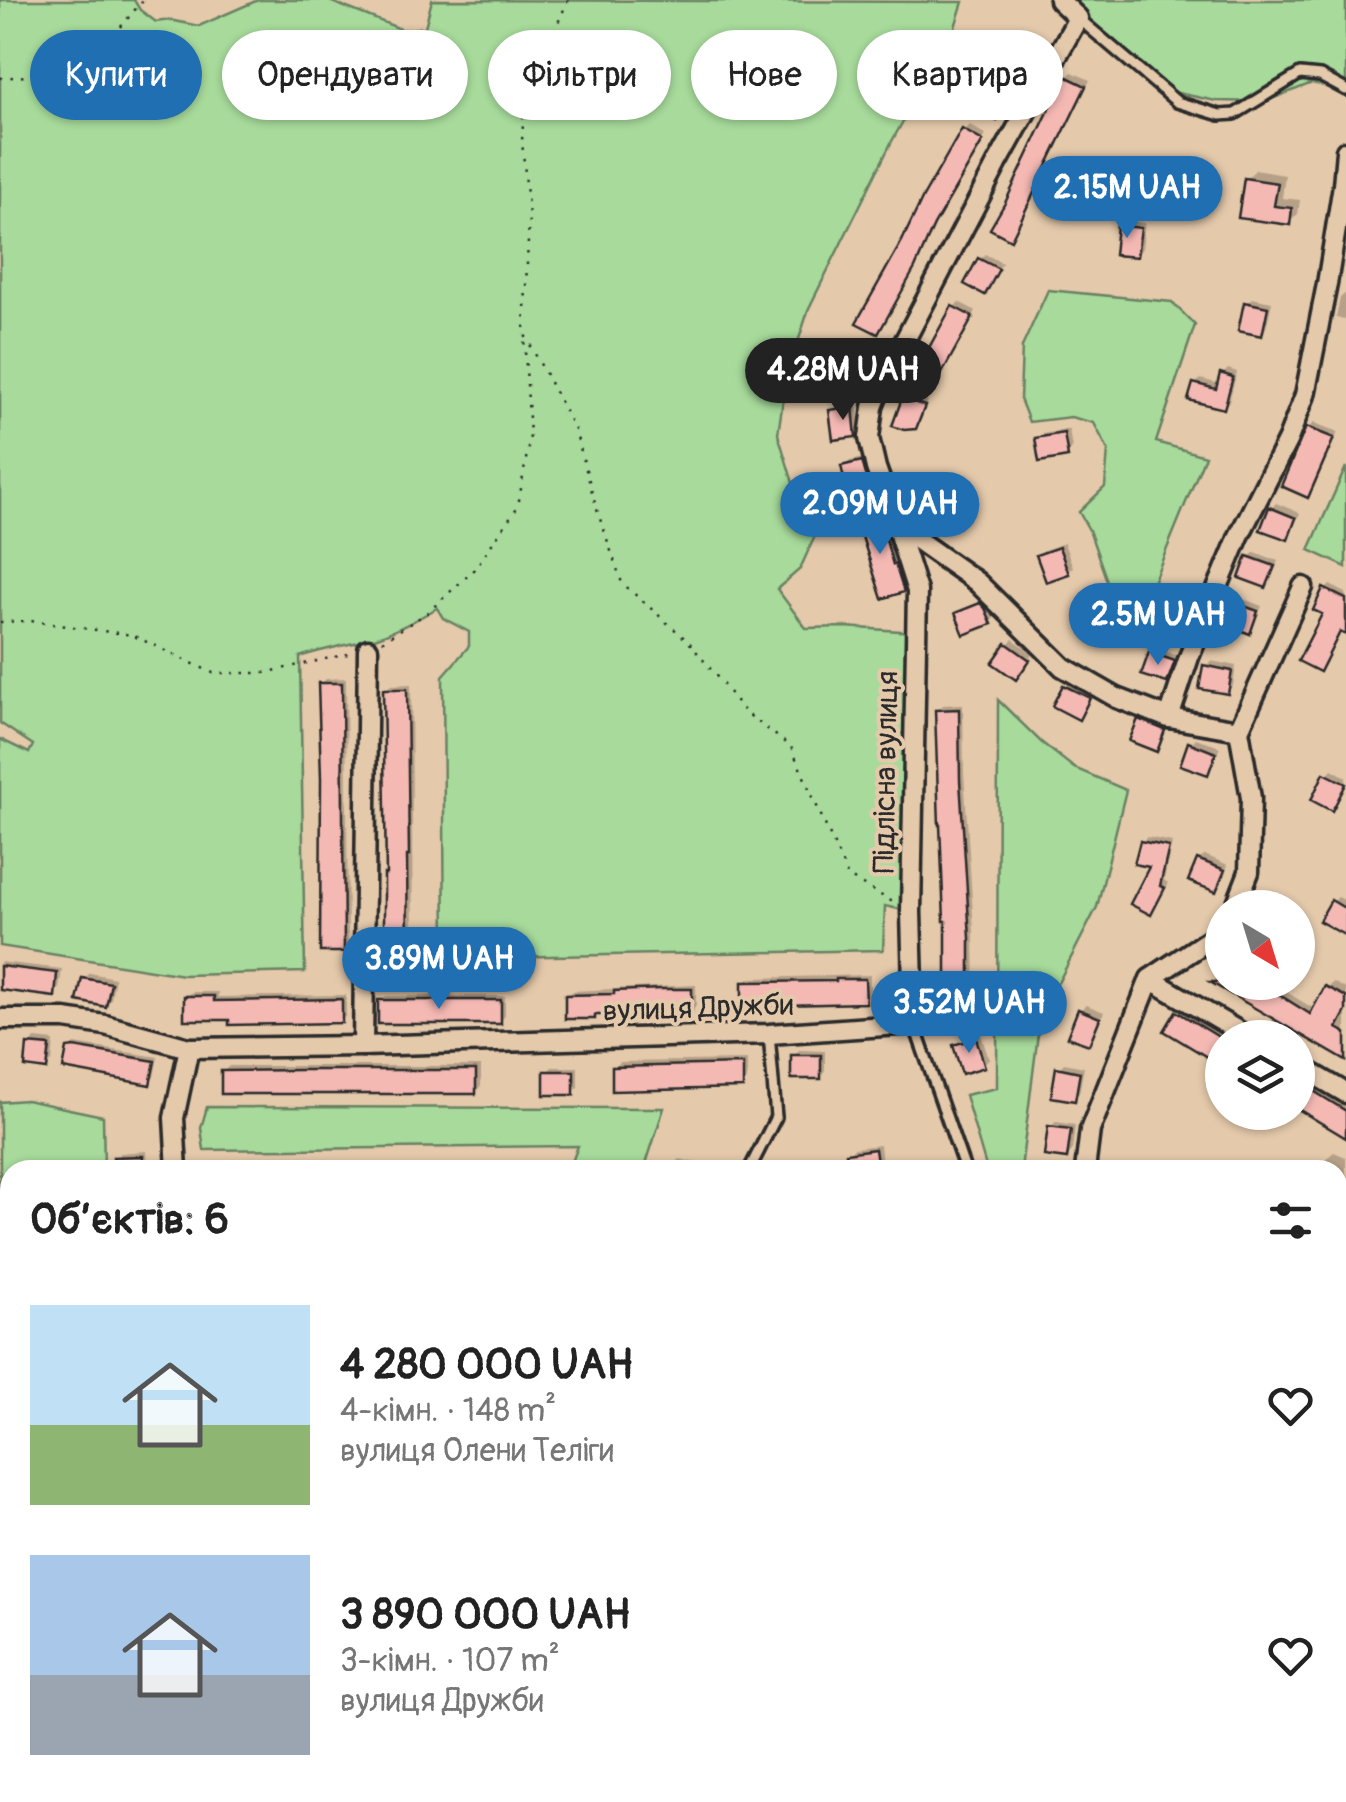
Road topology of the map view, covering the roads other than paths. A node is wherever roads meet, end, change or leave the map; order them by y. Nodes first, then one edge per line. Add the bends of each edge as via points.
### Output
1 (1058, 0) edge
2 (1078, 18) junction
3 (1346, 90) edge
4 (1346, 152) edge
5 (896, 525) junction
6 (1303, 587) dead end
7 (368, 649) road end
8 (1169, 718) junction
9 (1240, 730) junction
10 (1242, 890) edge
11 (1205, 942) edge
12 (1150, 979) junction
13 (0, 1020) edge
14 (1219, 1020) edge
15 (914, 1024) junction
16 (768, 1034) junction
17 (364, 1046) junction
18 (189, 1048) junction
19 (1315, 1075) edge
20 (1346, 1093) edge
21 (176, 1160) edge
22 (754, 1160) edge
23 (962, 1160) edge
24 (1086, 1160) edge

1 - 2 street
2 - 3 lane via 1177,102 1220,115 1234,114 1300,74
2 - 5 street, Підлісна вулиця via 873,407 869,438
4 - 8 street via 1305,395 1239,536
5 - 8 street via 977,582 1063,667
5 - 15 street, Підлісна вулиця via 917,590
6 - 9 street
7 - 17 street
8 - 9 street
9 - 10 street via 1252,798 1249,872
11 - 12 street
12 - 14 street
12 - 24 street via 1090,1130
13 - 18 street, вулиця Дружби via 65,1018
15 - 16 street, вулиця Дружби
15 - 23 lane
16 - 17 street, вулиця Дружби
16 - 22 lane via 776,1117
17 - 18 street, вулиця Дружби
18 - 21 street via 174,1118
19 - 20 street

